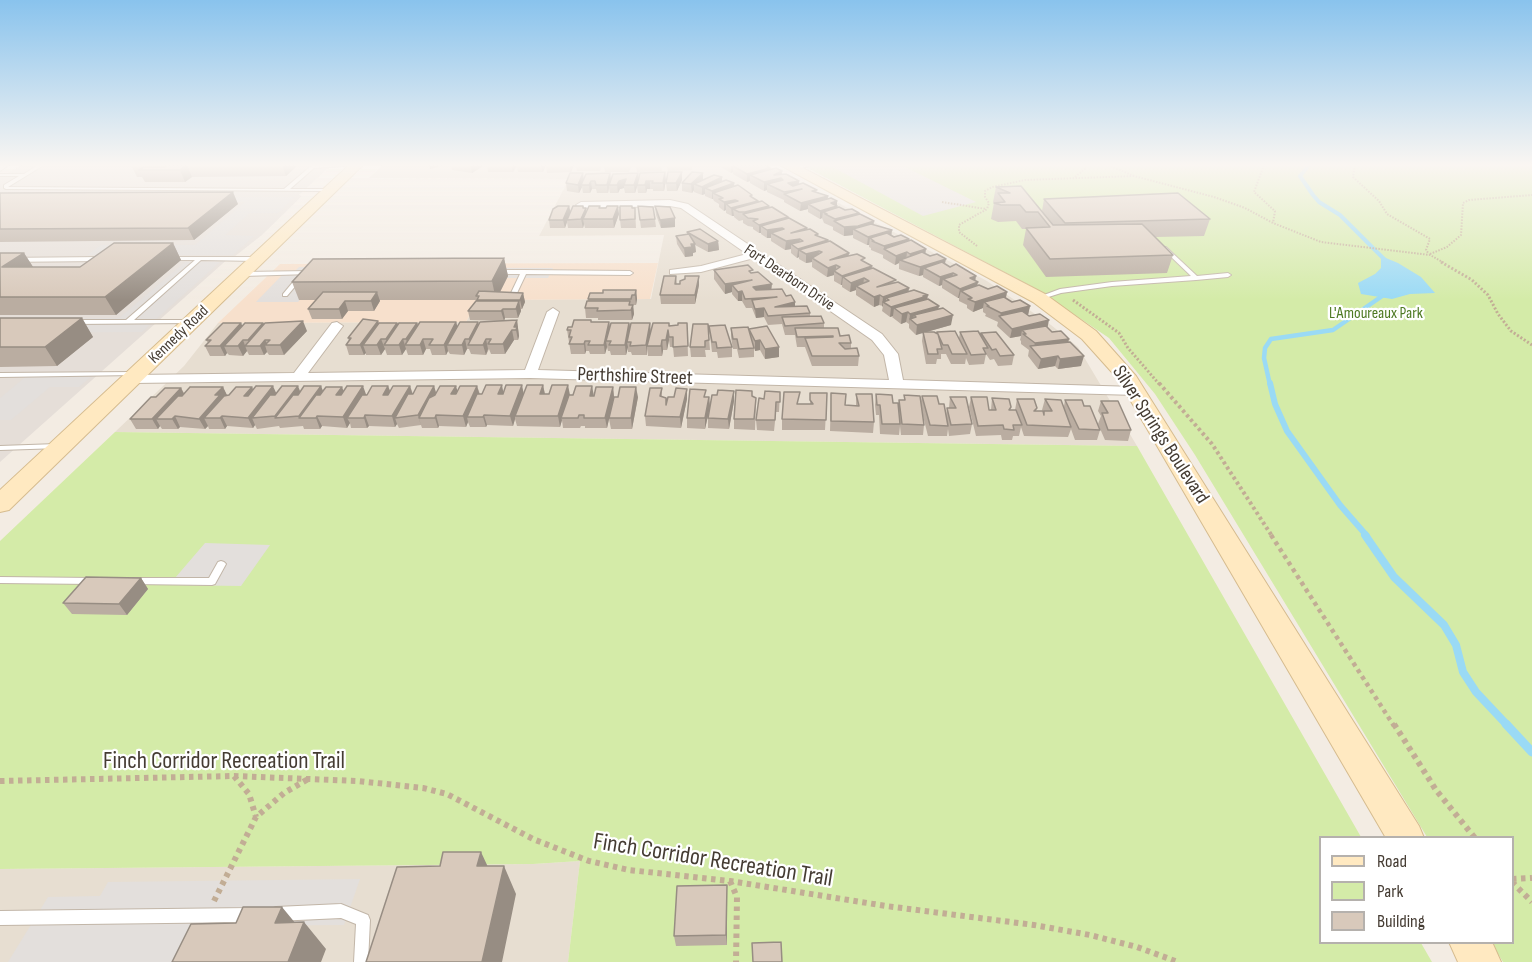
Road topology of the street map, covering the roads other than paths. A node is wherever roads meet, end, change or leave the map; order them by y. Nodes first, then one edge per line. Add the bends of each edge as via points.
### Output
1 (311, 210) edge
2 (688, 210) edge
3 (876, 210) edge
4 (1160, 243) edge
5 (754, 255) junction
6 (105, 259) edge
7 (164, 259) edge
8 (199, 259) junction
9 (260, 259) junction
10 (0, 260) edge
11 (489, 272) edge
12 (524, 272) junction
13 (674, 272) dead end
14 (304, 273) junction
15 (315, 273) edge
16 (630, 273) dead end
17 (243, 274) junction
18 (1228, 275) dead end
19 (1196, 278) junction
20 (514, 293) edge
21 (285, 295) dead end
22 (1039, 298) junction
23 (553, 312) dead end
24 (67, 322) edge
25 (128, 322) junction
26 (193, 322) junction
27 (337, 326) dead end
28 (530, 374) junction
29 (0, 375) edge
30 (299, 375) junction
31 (135, 376) junction
32 (897, 384) junction
33 (1136, 391) junction
34 (62, 446) junction
35 (0, 448) edge
36 (0, 504) edge
37 (221, 564) dead end
38 (0, 580) edge
39 (106, 581) edge
40 (118, 581) edge
41 (1405, 836) edge
42 (0, 918) edge
43 (1470, 944) edge
44 (361, 962) edge
45 (1481, 962) edge

1 - 9 street, Kennedy Road
2 - 5 street, Fort Dearborn Drive
3 - 22 street, Silver Springs Boulevard
4 - 19 lane
5 - 13 street via 701,270
5 - 32 street, Fort Dearborn Drive via 877,337 891,354
6 - 10 lane
7 - 8 lane
8 - 9 lane
8 - 25 lane
9 - 17 street, Kennedy Road
11 - 12 lane
12 - 16 lane
12 - 20 lane
14 - 15 lane
14 - 17 lane
14 - 21 lane
17 - 26 street, Kennedy Road
18 - 19 lane
19 - 22 lane via 1112,284
22 - 33 street, Silver Springs Boulevard via 1089,335
23 - 28 street
24 - 25 lane
25 - 26 lane
26 - 31 street, Kennedy Road
27 - 30 street
28 - 30 street, Perthshire Street
28 - 32 street, Perthshire Street
29 - 31 lane
30 - 31 street, Perthshire Street
31 - 34 street, Kennedy Road
32 - 33 street, Perthshire Street
33 - 41 street, Silver Springs Boulevard
34 - 35 lane
34 - 36 street, Kennedy Road
37 - 40 lane via 212,582
38 - 39 lane
42 - 44 lane via 341,912 363,920
43 - 45 street

